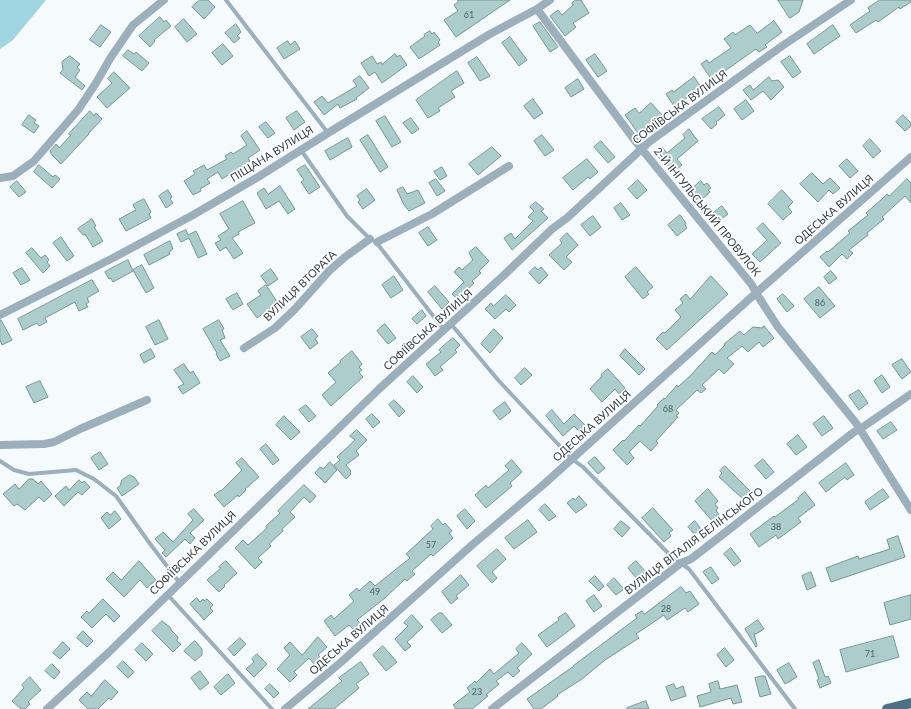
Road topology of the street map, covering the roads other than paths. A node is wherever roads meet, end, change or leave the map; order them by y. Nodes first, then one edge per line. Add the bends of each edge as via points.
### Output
1 (164, 0) edge
2 (226, 0) edge
3 (550, 0) edge
4 (851, 0) edge
5 (537, 9) junction
6 (328, 133) junction
7 (642, 149) junction
8 (301, 150) junction
9 (911, 157) edge
10 (509, 166) dead end
11 (0, 178) edge
12 (373, 241) junction
13 (756, 293) junction
14 (0, 315) edge
15 (451, 324) junction
16 (444, 330) junction
17 (244, 348) dead end
18 (911, 394) edge
19 (147, 400) dead end
20 (860, 429) junction
21 (0, 445) edge
22 (572, 459) junction
23 (0, 461) edge
24 (911, 510) edge
25 (681, 563) junction
26 (179, 582) junction
27 (167, 594) junction
28 (911, 703) edge
29 (48, 709) edge
30 (272, 709) edge
31 (285, 709) edge
32 (492, 709) edge
33 (795, 709) edge
34 (887, 709) edge

1 - 11 street via 133,25 78,110 34,162 13,176
2 - 6 lane
3 - 5 street, ПІЩАНА ВУЛИЦЯ
4 - 7 street, СОФІЇВСЬКА ВУЛИЦЯ via 776,50 664,130
5 - 6 street, ПІЩАНА ВУЛИЦЯ via 490,34
5 - 7 street, 2-Й ІНГУЛЬСЬКИЙ ПРОВУЛОК
6 - 8 street, ПІЩАНА ВУЛИЦЯ
7 - 13 street, 2-Й ІНГУЛЬСЬКИЙ ПРОВУЛОК
7 - 15 street, СОФІЇВСЬКА ВУЛИЦЯ
8 - 12 lane via 348,216
8 - 14 street, ПІЩАНА ВУЛИЦЯ via 193,215
9 - 13 street, ОДЕСЬКА ВУЛИЦЯ
10 - 12 street, ВУЛИЦЯ ВТОРАТА via 432,214
12 - 16 lane
12 - 17 street, ВУЛИЦЯ ВТОРАТА via 345,257 275,328
13 - 20 street, 2-Й ІНГУЛЬСЬКИЙ ПРОВУЛОК via 778,327
13 - 22 street, ОДЕСЬКА ВУЛИЦЯ
15 - 16 street, СОФІЇВСЬКА ВУЛИЦЯ
15 - 22 lane via 499,381
16 - 26 street, СОФІЇВСЬКА ВУЛИЦЯ via 379,389
18 - 20 street, ВУЛИЦЯ ВІТАЛІЯ БЕЛІНСЬКОГО
19 - 21 street via 54,442
20 - 24 street, 2-Й ІНГУЛЬСЬКИЙ ПРОВУЛОК
20 - 25 street, ВУЛИЦЯ ВІТАЛІЯ БЕЛІНСЬКОГО via 722,536 691,559
22 - 25 lane
22 - 31 street, ОДЕСЬКА ВУЛИЦЯ
23 - 26 lane via 14,470 29,474 76,470 94,479 116,496
25 - 32 street, ВУЛИЦЯ ВІТАЛІЯ БЕЛІНСЬКОГО
25 - 33 lane via 689,568
26 - 27 street, СОФІЇВСЬКА ВУЛИЦЯ
27 - 29 street, СОФІЇВСЬКА ВУЛИЦЯ
27 - 30 lane
28 - 34 main road

